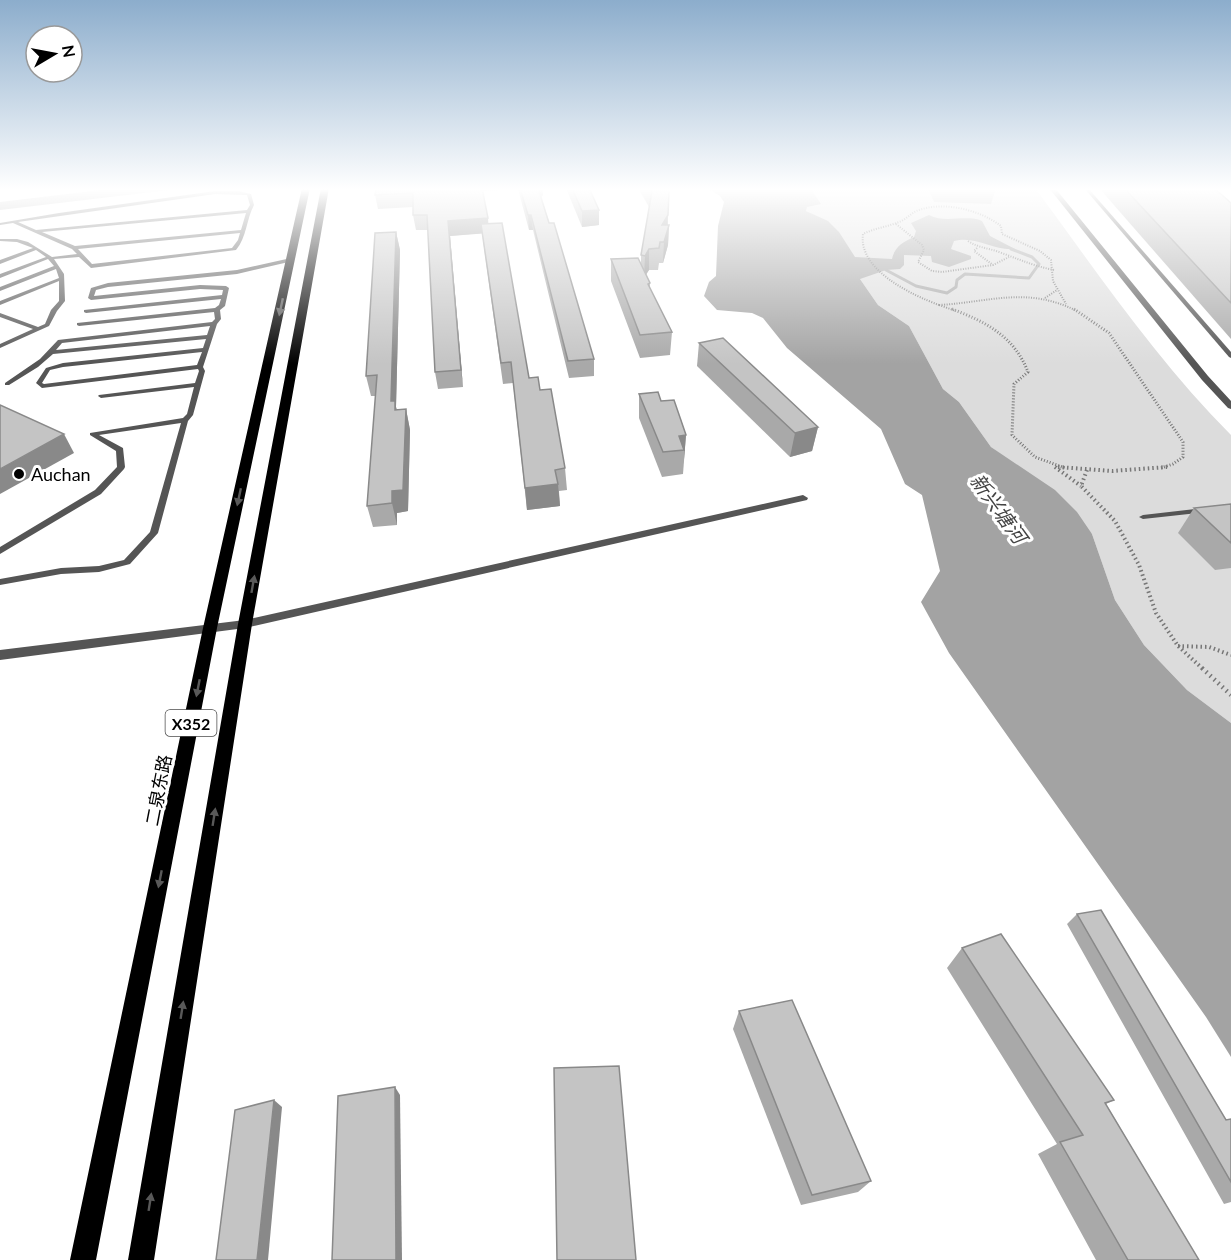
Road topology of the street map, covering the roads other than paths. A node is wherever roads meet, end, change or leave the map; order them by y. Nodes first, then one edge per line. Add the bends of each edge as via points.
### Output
1 (31, 247) edge
2 (69, 247) edge
3 (95, 247) edge
4 (237, 247) edge
5 (294, 247) edge
6 (314, 247) edge
7 (1099, 247) edge
8 (1137, 247) edge
9 (35, 249) junction
10 (74, 249) junction
11 (80, 255) junction
12 (51, 258) junction
13 (291, 260) junction
14 (0, 262) edge
15 (56, 267) junction
16 (0, 276) edge
17 (60, 279) junction
18 (0, 289) edge
19 (222, 297) junction
20 (0, 303) edge
21 (218, 310) junction
22 (86, 311) dead end
23 (1, 315) edge
24 (79, 324) dead end
25 (214, 324) junction
26 (39, 329) junction
27 (210, 338) junction
28 (0, 346) edge
29 (206, 350) junction
30 (52, 352) junction
31 (1231, 356) edge
32 (200, 368) junction
33 (7, 384) dead end
34 (196, 385) junction
35 (101, 396) dead end
36 (1231, 406) edge
37 (184, 420) junction
38 (802, 498) dead end
39 (1209, 510) edge
40 (1143, 517) dead end
41 (0, 551) edge
42 (0, 582) edge
43 (245, 624) junction
44 (210, 628) junction
45 (0, 654) edge
46 (83, 1260) edge
47 (141, 1260) edge

1 - 9 lane
2 - 10 lane
3 - 10 lane
4 - 11 lane via 222,253 91,266
5 - 13 main road, 二泉东路 / X352
43 -> 6 main road, X352
7 - 36 street
8 - 31 lane
9 - 12 lane
9 - 14 lane
10 - 11 lane
11 - 12 lane
12 - 15 lane
12 - 16 lane
13 - 19 lane via 237,272 97,286 91,298 218,286 226,288
13 -> 44 main road, 二泉东路 / X352
15 - 17 lane via 62,275
15 - 18 lane
17 - 20 lane
17 - 26 lane via 62,301 47,325
19 - 21 lane
19 - 22 lane
21 - 24 lane
21 - 25 lane
23 - 26 lane
25 - 27 lane
25 - 30 lane via 60,341
26 - 28 lane
27 - 29 lane
27 - 30 lane
29 - 32 lane
29 - 32 lane via 63,365 48,369 39,383 42,386
30 - 33 lane
32 - 34 lane
34 - 35 lane
34 - 37 lane via 190,415
37 - 41 lane via 92,434 120,450 120,467 98,492
37 - 42 lane via 154,533 127,562
38 - 43 street
39 - 40 lane
43 - 44 street
47 -> 43 main road, X352
44 - 45 street
44 -> 46 main road, 二泉东路 / X352

